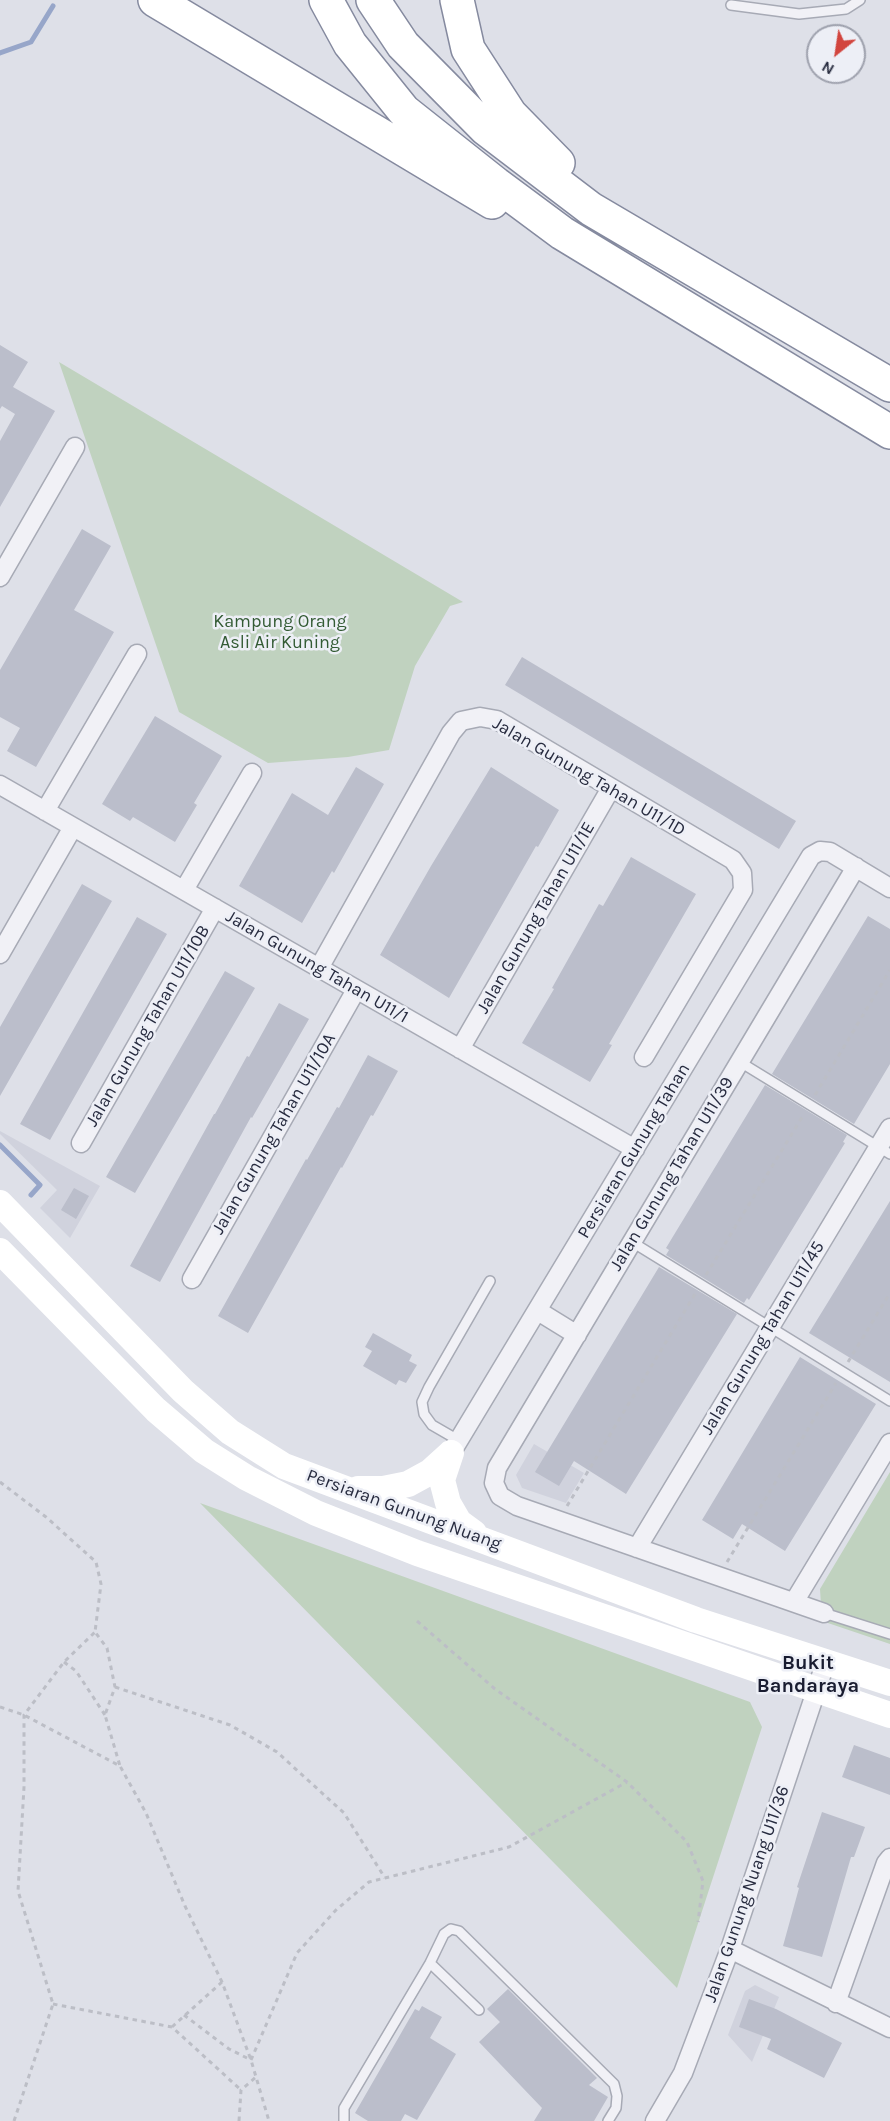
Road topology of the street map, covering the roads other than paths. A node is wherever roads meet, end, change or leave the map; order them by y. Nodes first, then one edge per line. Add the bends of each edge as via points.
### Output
1 (155, 0) edge
2 (326, 0) edge
3 (373, 0) edge
4 (457, 0) edge
5 (860, 0) edge
6 (731, 5) dead end
7 (562, 234) junction
8 (798, 330) junction
9 (890, 385) edge
10 (890, 432) edge
11 (75, 447) dead end
12 (0, 577) edge
13 (137, 654) dead end
14 (252, 772) dead end
15 (0, 785) edge
16 (611, 788) junction
17 (45, 811) junction
18 (73, 827) junction
19 (856, 867) junction
20 (890, 888) edge
21 (184, 890) junction
22 (215, 908) junction
23 (0, 954) edge
24 (319, 968) junction
25 (357, 990) junction
26 (460, 1049) junction
27 (644, 1057) dead end
28 (740, 1062) junction
29 (890, 1128) edge
30 (81, 1143) dead end
31 (635, 1149) junction
32 (884, 1151) edge
33 (0, 1203) edge
34 (632, 1242) junction
35 (0, 1251) edge
36 (192, 1279) dead end
37 (490, 1281) dead end
38 (538, 1311) junction
39 (770, 1327) junction
40 (577, 1335) junction
41 (890, 1401) edge
42 (890, 1443) edge
43 (455, 1447) junction
44 (346, 1489) junction
45 (481, 1539) junction
46 (637, 1548) junction
47 (794, 1602) junction
48 (824, 1613) joint
49 (890, 1634) edge
50 (826, 1661) junction
51 (890, 1683) edge
52 (816, 1690) junction
53 (890, 1715) edge
54 (890, 1858) edge
55 (730, 1948) junction
56 (430, 1963) junction
57 (836, 2003) junction
58 (479, 2010) dead end
59 (890, 2028) edge
60 (344, 2121) edge
61 (608, 2121) edge
62 (655, 2121) edge

1 - 7 highway via 488,201
2 - 7 highway via 350,44 404,111
3 - 8 highway via 404,45 486,129 591,209
4 - 8 highway via 468,49 510,114 567,173 702,257
5 - 6 lane via 846,9 799,14
7 - 10 highway
8 - 9 highway
11 - 12 street
13 - 17 street
14 - 21 street
15 - 17 street, Jalan Gunung Tahan U11/1
16 - 24 street, Jalan Gunung Tahan U11/1D via 497,720 480,717 461,721
16 - 26 street, Jalan Gunung Tahan U11/1E
16 - 27 street, Jalan Gunung Tahan U11/1D via 733,861 742,873 743,890
17 - 18 street, Jalan Gunung Tahan U11/1
18 - 21 street, Jalan Gunung Tahan U11/1
18 - 23 street
19 - 20 street
19 - 28 street, Jalan Gunung Tahan U11/39
19 - 31 street, Persiaran Gunung Tahan via 830,852 820,851 811,856
21 - 22 street, Jalan Gunung Tahan U11/1
22 - 24 street, Jalan Gunung Tahan U11/1
22 - 30 street, Jalan Gunung Tahan U11/10B
24 - 25 street, Jalan Gunung Tahan U11/1
25 - 26 street, Jalan Gunung Tahan U11/1
25 - 36 street, Jalan Gunung Tahan U11/10A
26 - 31 street, Jalan Gunung Tahan U11/1
28 - 32 lane
28 - 34 street, Jalan Gunung Tahan U11/39
29 - 32 street, Jalan Gunung Tahan U11/45
31 - 38 street, Persiaran Gunung Tahan
32 - 39 street, Jalan Gunung Tahan U11/45
33 - 44 street, Persiaran Gunung Nuang via 183,1391 230,1432 284,1466
34 - 39 lane
34 - 40 street, Jalan Gunung Tahan U11/39
35 - 52 street, Persiaran Gunung Nuang via 156,1410 204,1451 247,1478 316,1513 417,1553
37 - 43 lane via 422,1402 432,1425
38 - 40 street
38 - 43 street, Persiaran Gunung Tahan
39 - 41 lane
39 - 46 street, Jalan Gunung Tahan U11/45
40 - 46 street, Jalan Gunung Tahan U11/39 via 497,1468 495,1483 500,1496 517,1506
42 - 47 street
43 - 44 street via 430,1472 408,1484
43 - 45 street via 442,1480 447,1503 459,1521
44 - 45 street, Persiaran Gunung Nuang
45 - 50 street, Persiaran Gunung Nuang via 696,1620
46 - 47 street
47 - 48 street
48 - 49 lane
50 - 51 street, Persiaran Gunung Nuang
50 - 52 street, Jalan Gunung Nuang U11/36
52 - 53 street, Persiaran Gunung Nuang
52 - 55 street, Jalan Gunung Nuang U11/36
54 - 57 street
55 - 57 street
55 - 62 street, Jalan Gunung Nuang U11/36 via 683,2073
56 - 58 lane
56 - 60 lane via 344,2108
56 - 61 lane via 444,1934 451,1929 459,1931 614,2084 617,2096
57 - 59 street

